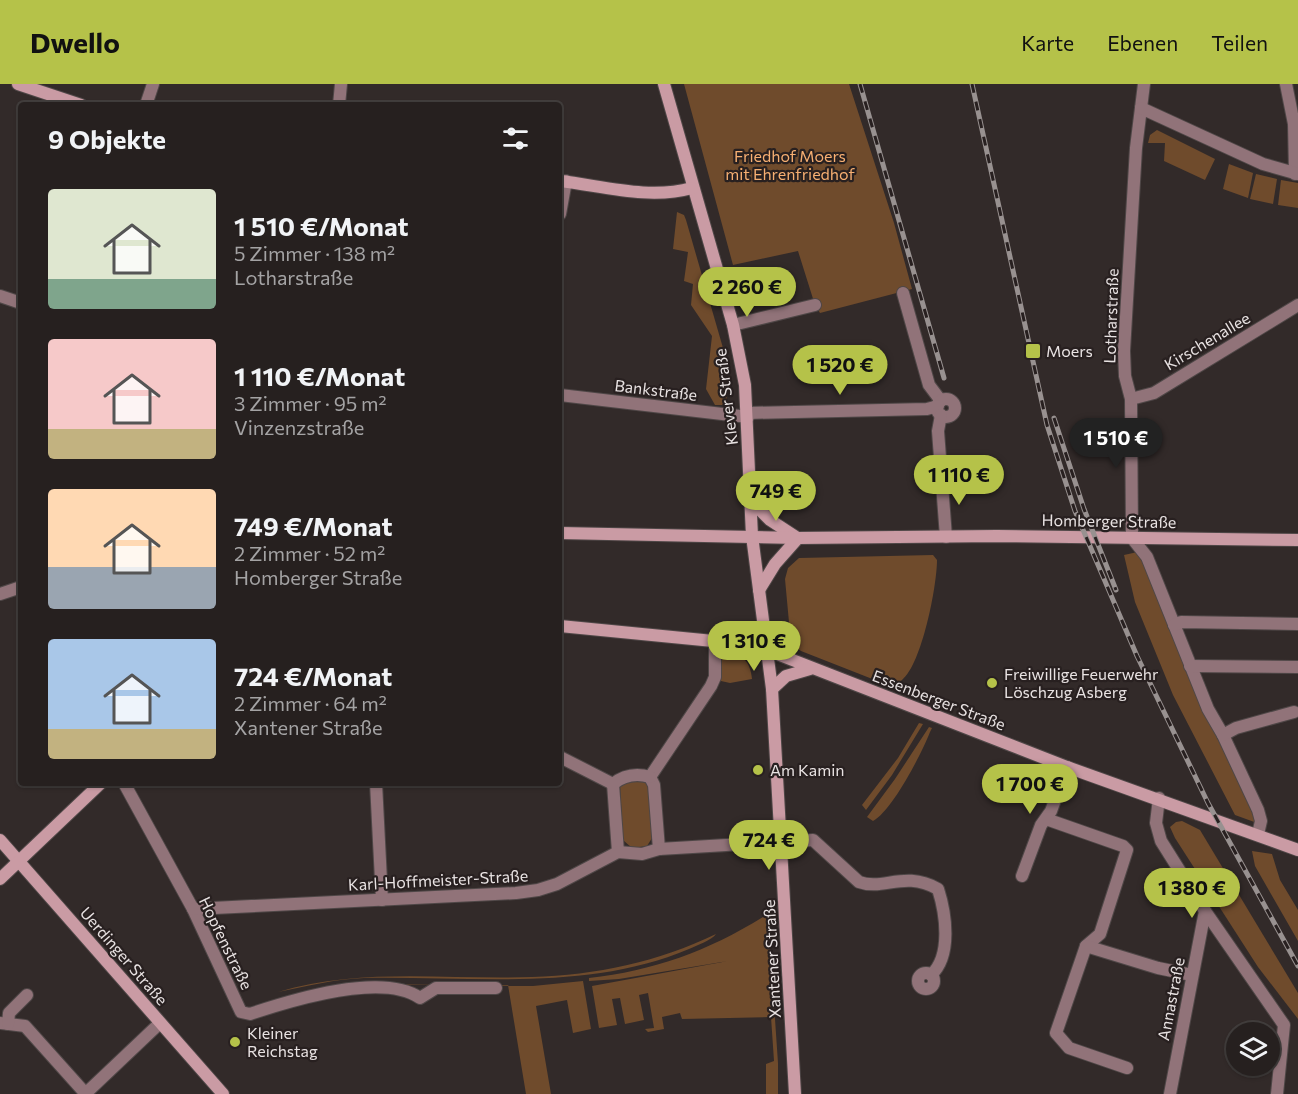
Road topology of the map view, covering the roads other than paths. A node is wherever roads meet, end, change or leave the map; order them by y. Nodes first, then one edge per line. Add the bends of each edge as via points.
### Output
1 (18, 84) edge
2 (153, 84) edge
3 (341, 84) edge
4 (664, 84) edge
5 (1286, 84) edge
6 (1143, 89) edge
7 (72, 102) edge
8 (147, 102) edge
9 (339, 102) edge
10 (1141, 108) junction
11 (1296, 174) edge
12 (563, 181) edge
13 (692, 188) junction
14 (903, 293) dead end
15 (0, 296) edge
16 (18, 302) edge
17 (815, 305) dead end
18 (1298, 305) edge
19 (733, 325) junction
20 (562, 395) edge
21 (1131, 399) junction
22 (940, 407) junction
23 (748, 415) junction
24 (751, 501) junction
25 (562, 533) edge
26 (753, 536) junction
27 (946, 537) junction
28 (798, 538) junction
29 (1132, 538) junction
30 (1298, 540) edge
31 (18, 588) edge
32 (759, 590) junction
33 (0, 594) edge
34 (1298, 624) edge
35 (1174, 625) junction
36 (562, 626) edge
37 (715, 640) junction
38 (767, 651) junction
39 (1190, 666) junction
40 (1298, 667) edge
41 (810, 669) junction
42 (772, 689) junction
43 (1294, 712) dead end
44 (1223, 735) junction
45 (562, 758) edge
46 (1067, 766) junction
47 (650, 777) junction
48 (613, 784) junction
49 (98, 786) edge
50 (126, 786) edge
51 (376, 786) edge
52 (1159, 798) junction
53 (1046, 819) junction
54 (1258, 834) junction
55 (0, 840) edge
56 (782, 842) junction
57 (658, 849) junction
58 (1298, 850) edge
59 (618, 852) junction
60 (19, 861) junction
61 (1022, 876) dead end
62 (0, 879) edge
63 (382, 900) junction
64 (193, 909) junction
65 (1205, 911) junction
66 (1086, 946) junction
67 (931, 975) dead end
68 (1192, 975) junction
69 (496, 988) dead end
70 (27, 995) dead end
71 (4, 1023) edge
72 (160, 1023) junction
73 (1127, 1068) dead end
74 (85, 1094) edge
75 (223, 1094) edge
76 (795, 1094) edge
77 (1170, 1094) edge
78 (1277, 1094) edge

1 - 7 main road
2 - 8 street
3 - 9 street
4 - 13 main road, Klever Straße
5 - 11 street via 1294,124
6 - 10 street, Lotharstraße
10 - 11 street via 1263,164
10 - 21 street, Lotharstraße via 1124,351
12 - 13 main road via 648,193
13 - 19 main road, Klever Straße
14 - 22 street via 929,385
15 - 16 street
17 - 19 street
18 - 21 street, Kirschenallee via 1154,393
19 - 23 main road, Klever Straße
20 - 23 street, Bankstraße
21 - 29 street, Lotharstraße
22 - 23 street, Bankstraße
22 - 27 street via 938,431
23 - 24 main road, Klever Straße
24 - 26 main road, Klever Straße
24 - 28 main road via 770,520
25 - 26 main road, Homberger Straße
26 - 28 main road, Homberger Straße
26 - 32 main road, Xantener Straße
27 - 28 main road, Homberger Straße
27 - 29 main road, Homberger Straße
28 - 32 main road
29 - 30 main road, Homberger Straße
29 - 35 street via 1147,557
31 - 33 street
32 - 38 main road, Xantener Straße
34 - 35 street
35 - 39 street
36 - 37 main road, Essenberger Straße
37 - 38 main road, Essenberger Straße
37 - 47 street via 715,677 711,686
38 - 41 main road, Essenberger Straße
38 - 42 main road, Xantener Straße
39 - 40 street
39 - 44 street
41 - 42 main road via 786,676
41 - 46 main road, Essenberger Straße
42 - 56 main road, Xantener Straße
43 - 44 street
44 - 54 street via 1258,810
45 - 48 street
46 - 52 main road, Essenberger Straße
46 - 53 street
47 - 48 street via 622,776
47 - 57 street via 654,785
48 - 59 street
49 - 60 main road
50 - 64 street, Hopfenstraße
51 - 63 street
52 - 54 main road, Essenberger Straße
52 - 65 street via 1157,832
53 - 61 street
53 - 66 street via 1127,850 1100,934
54 - 58 main road, Essenberger Straße
55 - 60 main road, Uerdinger Straße
56 - 57 street, Karl-Hoffmeister-Straße
56 - 67 street, Karl-Hoffmeister-Straße via 813,840 864,884 911,879 938,889 946,942 938,968
56 - 76 main road, Xantener Straße
57 - 59 street, Karl-Hoffmeister-Straße via 642,854
59 - 63 street, Karl-Hoffmeister-Straße via 538,890
60 - 62 main road
60 - 72 main road, Uerdinger Straße
63 - 64 street, Karl-Hoffmeister-Straße
64 - 69 street, Hopfenstraße via 241,1012 250,1014 338,990 406,989 420,998 436,988
65 - 68 street, Annastraße
65 - 78 street via 1284,1024
66 - 68 street
66 - 73 street via 1056,1033 1069,1047
68 - 77 street, Annastraße
70 - 71 street
71 - 74 street via 25,1026
72 - 74 street
72 - 75 main road, Uerdinger Straße

